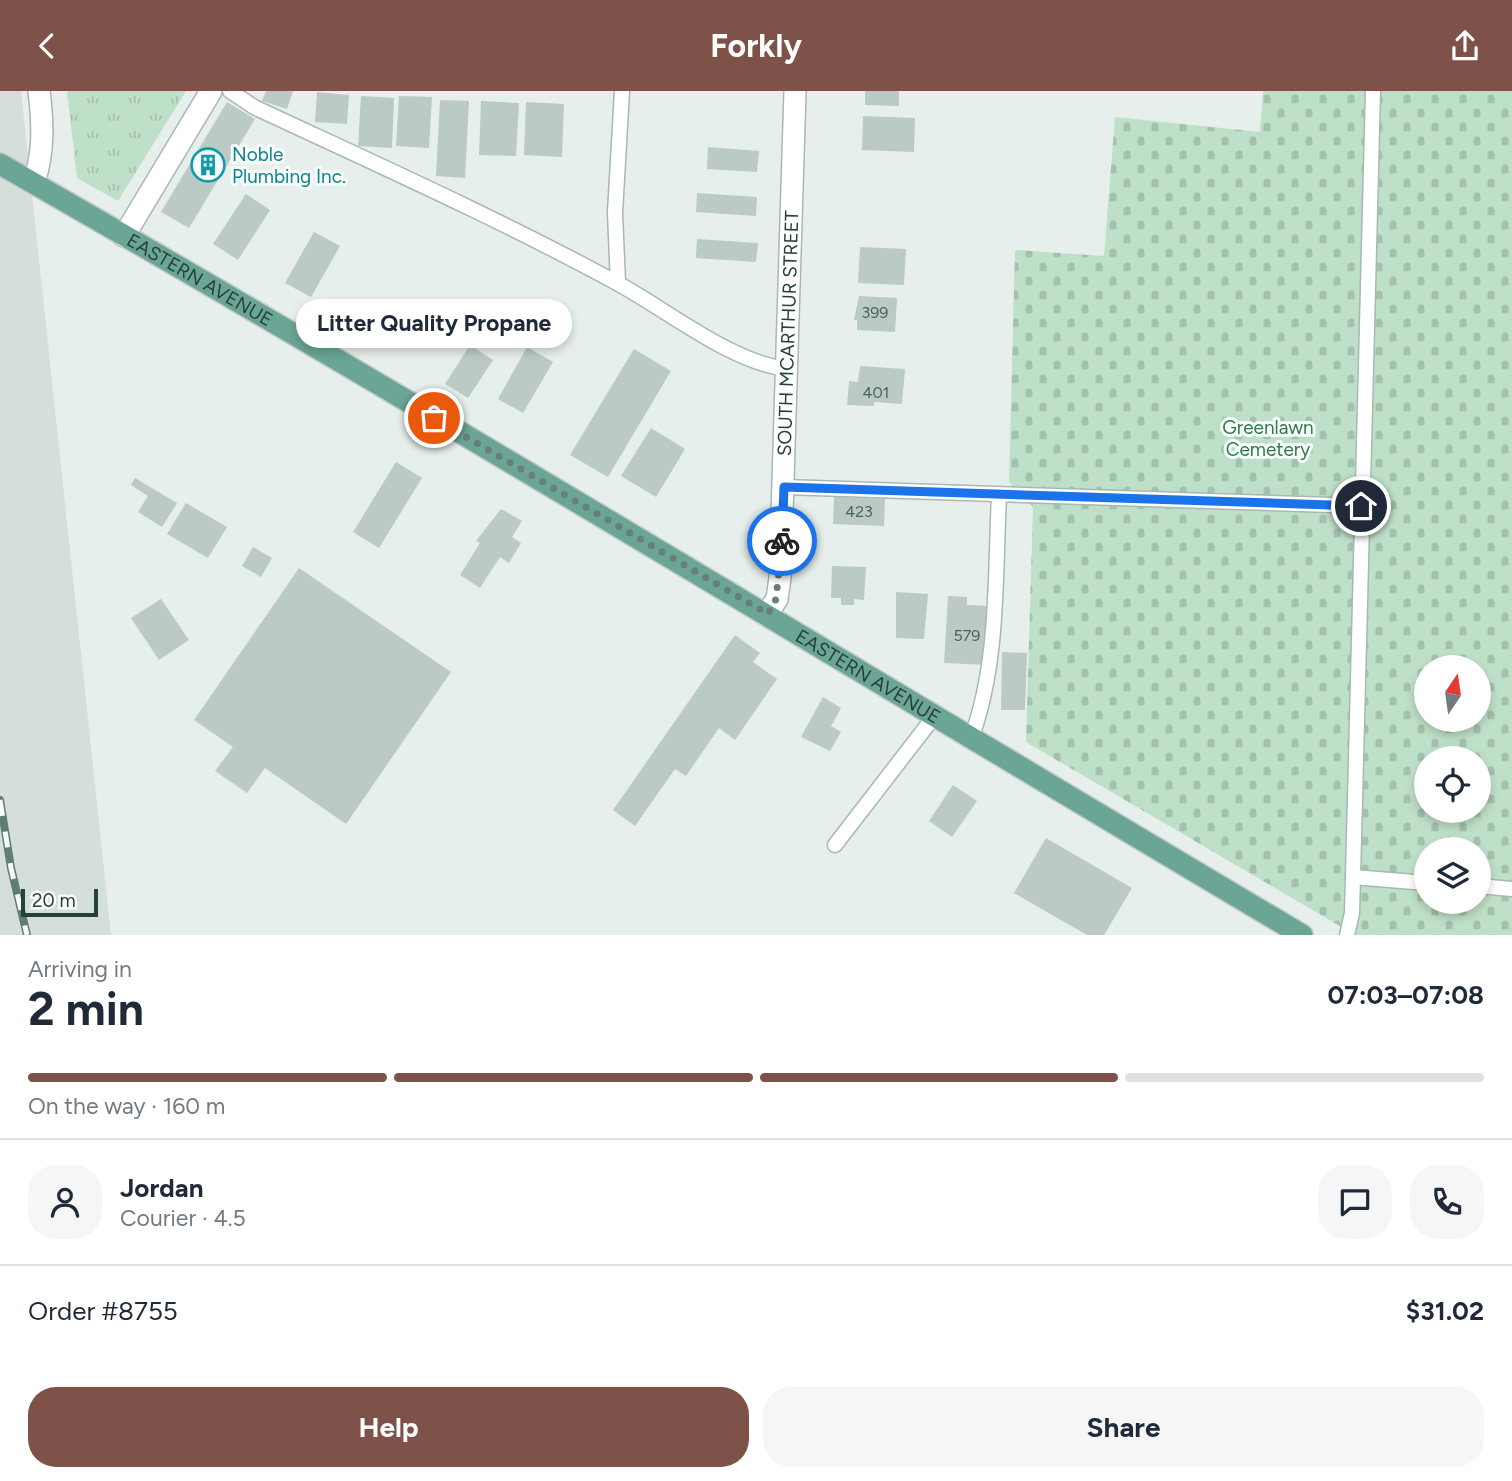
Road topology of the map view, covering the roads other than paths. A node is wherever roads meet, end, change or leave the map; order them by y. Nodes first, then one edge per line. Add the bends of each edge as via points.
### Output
1 (39, 91) edge
2 (211, 91) edge
3 (230, 91) edge
4 (622, 91) edge
5 (795, 91) edge
6 (1373, 91) edge
7 (0, 164) edge
8 (34, 183) junction
9 (124, 236) junction
10 (618, 283) junction
11 (787, 369) junction
12 (784, 487) junction
13 (999, 495) junction
14 (1361, 506) junction
15 (768, 614) junction
16 (933, 717) junction
17 (971, 739) junction
18 (835, 845) dead end
19 (1353, 877) junction
20 (1414, 882) edge
21 (1491, 887) edge
22 (1512, 889) edge
23 (1302, 935) edge
24 (1347, 935) edge

1 - 8 street via 43,131
2 - 9 street
3 - 10 lane via 254,107
4 - 10 lane via 615,213
5 - 11 street, SOUTH MCARTHUR STREET
6 - 14 lane
7 - 8 main road, EASTERN AVENUE
8 - 9 main road, EASTERN AVENUE
9 - 15 main road, EASTERN AVENUE
10 - 11 lane via 750,360
11 - 12 street, SOUTH MCARTHUR STREET
12 - 13 lane
12 - 15 street, SOUTH MCARTHUR STREET via 780,578
13 - 14 lane
13 - 17 lane via 989,666
14 - 19 lane
15 - 16 main road, EASTERN AVENUE
16 - 17 main road, EASTERN AVENUE
16 - 18 lane
17 - 23 main road, EASTERN AVENUE
19 - 20 lane
19 - 24 lane
21 - 22 lane

